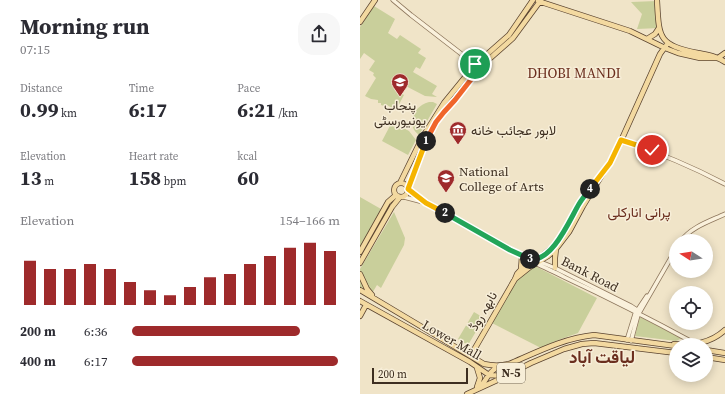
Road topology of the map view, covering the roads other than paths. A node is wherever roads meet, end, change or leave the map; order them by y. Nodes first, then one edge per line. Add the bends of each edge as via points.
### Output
1 (375, 0) edge
2 (393, 0) edge
3 (537, 0) edge
4 (657, 0) edge
5 (360, 22) edge
6 (659, 28) junction
7 (647, 39) junction
8 (668, 43) junction
9 (665, 48) junction
10 (725, 52) edge
11 (718, 58) junction
12 (725, 62) edge
13 (477, 66) junction
14 (621, 140) junction
15 (602, 174) junction
16 (400, 183) junction
17 (725, 184) edge
18 (408, 189) junction
19 (400, 196) junction
20 (426, 203) junction
21 (725, 214) edge
22 (689, 234) edge
23 (556, 249) junction
24 (360, 252) edge
25 (522, 256) junction
26 (534, 261) junction
27 (669, 261) edge
28 (360, 263) edge
29 (555, 268) junction
30 (521, 269) junction
31 (360, 274) edge
32 (515, 279) junction
33 (360, 290) edge
34 (376, 299) junction
35 (360, 301) edge
36 (366, 305) junction
37 (637, 312) junction
38 (360, 316) edge
39 (725, 330) edge
40 (686, 338) edge
41 (713, 339) edge
42 (629, 341) junction
43 (656, 343) junction
44 (669, 343) edge
45 (669, 345) edge
46 (713, 351) edge
47 (669, 352) edge
48 (725, 353) edge
49 (471, 355) junction
50 (713, 358) edge
51 (725, 360) edge
52 (484, 364) junction
53 (475, 365) junction
54 (503, 366) junction
55 (489, 375) junction
56 (505, 376) junction
57 (477, 389) junction
58 (467, 394) edge

1 - 5 main road
2 - 13 street
3 - 7 main road
3 - 13 main road via 505,39
4 - 6 main road
6 - 7 main road
6 - 8 main road via 662,37
7 - 9 main road
8 - 9 main road, نابھہ روڈ
8 - 11 main road via 682,50
9 - 11 main road via 700,58
9 - 14 main road, نابھہ روڈ
10 - 11 main road
11 - 12 main road
13 - 16 main road via 435,116
13 - 18 main road via 455,100 436,122 426,140
14 - 15 main road, نابھہ روڈ
14 - 17 street via 676,160
15 - 23 main road, نابھہ روڈ
15 - 26 main road, نابھہ روڈ via 579,204 556,244
16 - 18 main road
16 - 19 main road via 394,191
18 - 19 main road via 408,194
18 - 20 street, Bank Road
19 - 20 street, Bank Road
19 - 24 main road via 388,202
19 - 28 main road
20 - 25 street, Bank Road
21 - 22 street
23 - 26 main road, نابھہ روڈ via 548,256
23 - 29 main road
25 - 26 street, Bank Road
25 - 30 main road
26 - 29 street, Bank Road
26 - 30 main road, نابھہ روڈ
26 - 32 main road, نابھہ روڈ
26 - 37 street, Bank Road
27 - 37 street
29 - 37 street, Bank Road
30 - 32 main road, نابھہ روڈ
31 - 34 main road via 367,289
32 - 49 main road, نابھہ روڈ
33 - 34 main road, Lower Mall / N-5
34 - 49 main road, Lower Mall / N-5
35 - 36 main road, Lower Mall / N-5
36 - 38 main road
36 - 53 main road, Lower Mall / N-5
37 - 40 street, Bank Road
37 - 42 street
39 - 41 main road
42 - 43 main road, Lower Mall / N-5
42 - 54 main road, Lower Mall / N-5 via 594,335 578,337
43 - 44 main road
43 - 45 main road, Lower Mall / N-5
46 - 48 main road
47 - 56 main road, N-5 via 594,343 582,344 530,363
49 - 52 main road, Lower Mall / N-5
50 - 51 main road
52 - 54 main road, Lower Mall / N-5
52 - 55 main road
53 - 55 main road, Lower Mall / N-5
53 - 57 main road via 480,375
54 - 55 main road via 495,368
55 - 56 main road, Lower Mall / N-5
55 - 57 main road
56 - 57 main road
57 - 58 main road

